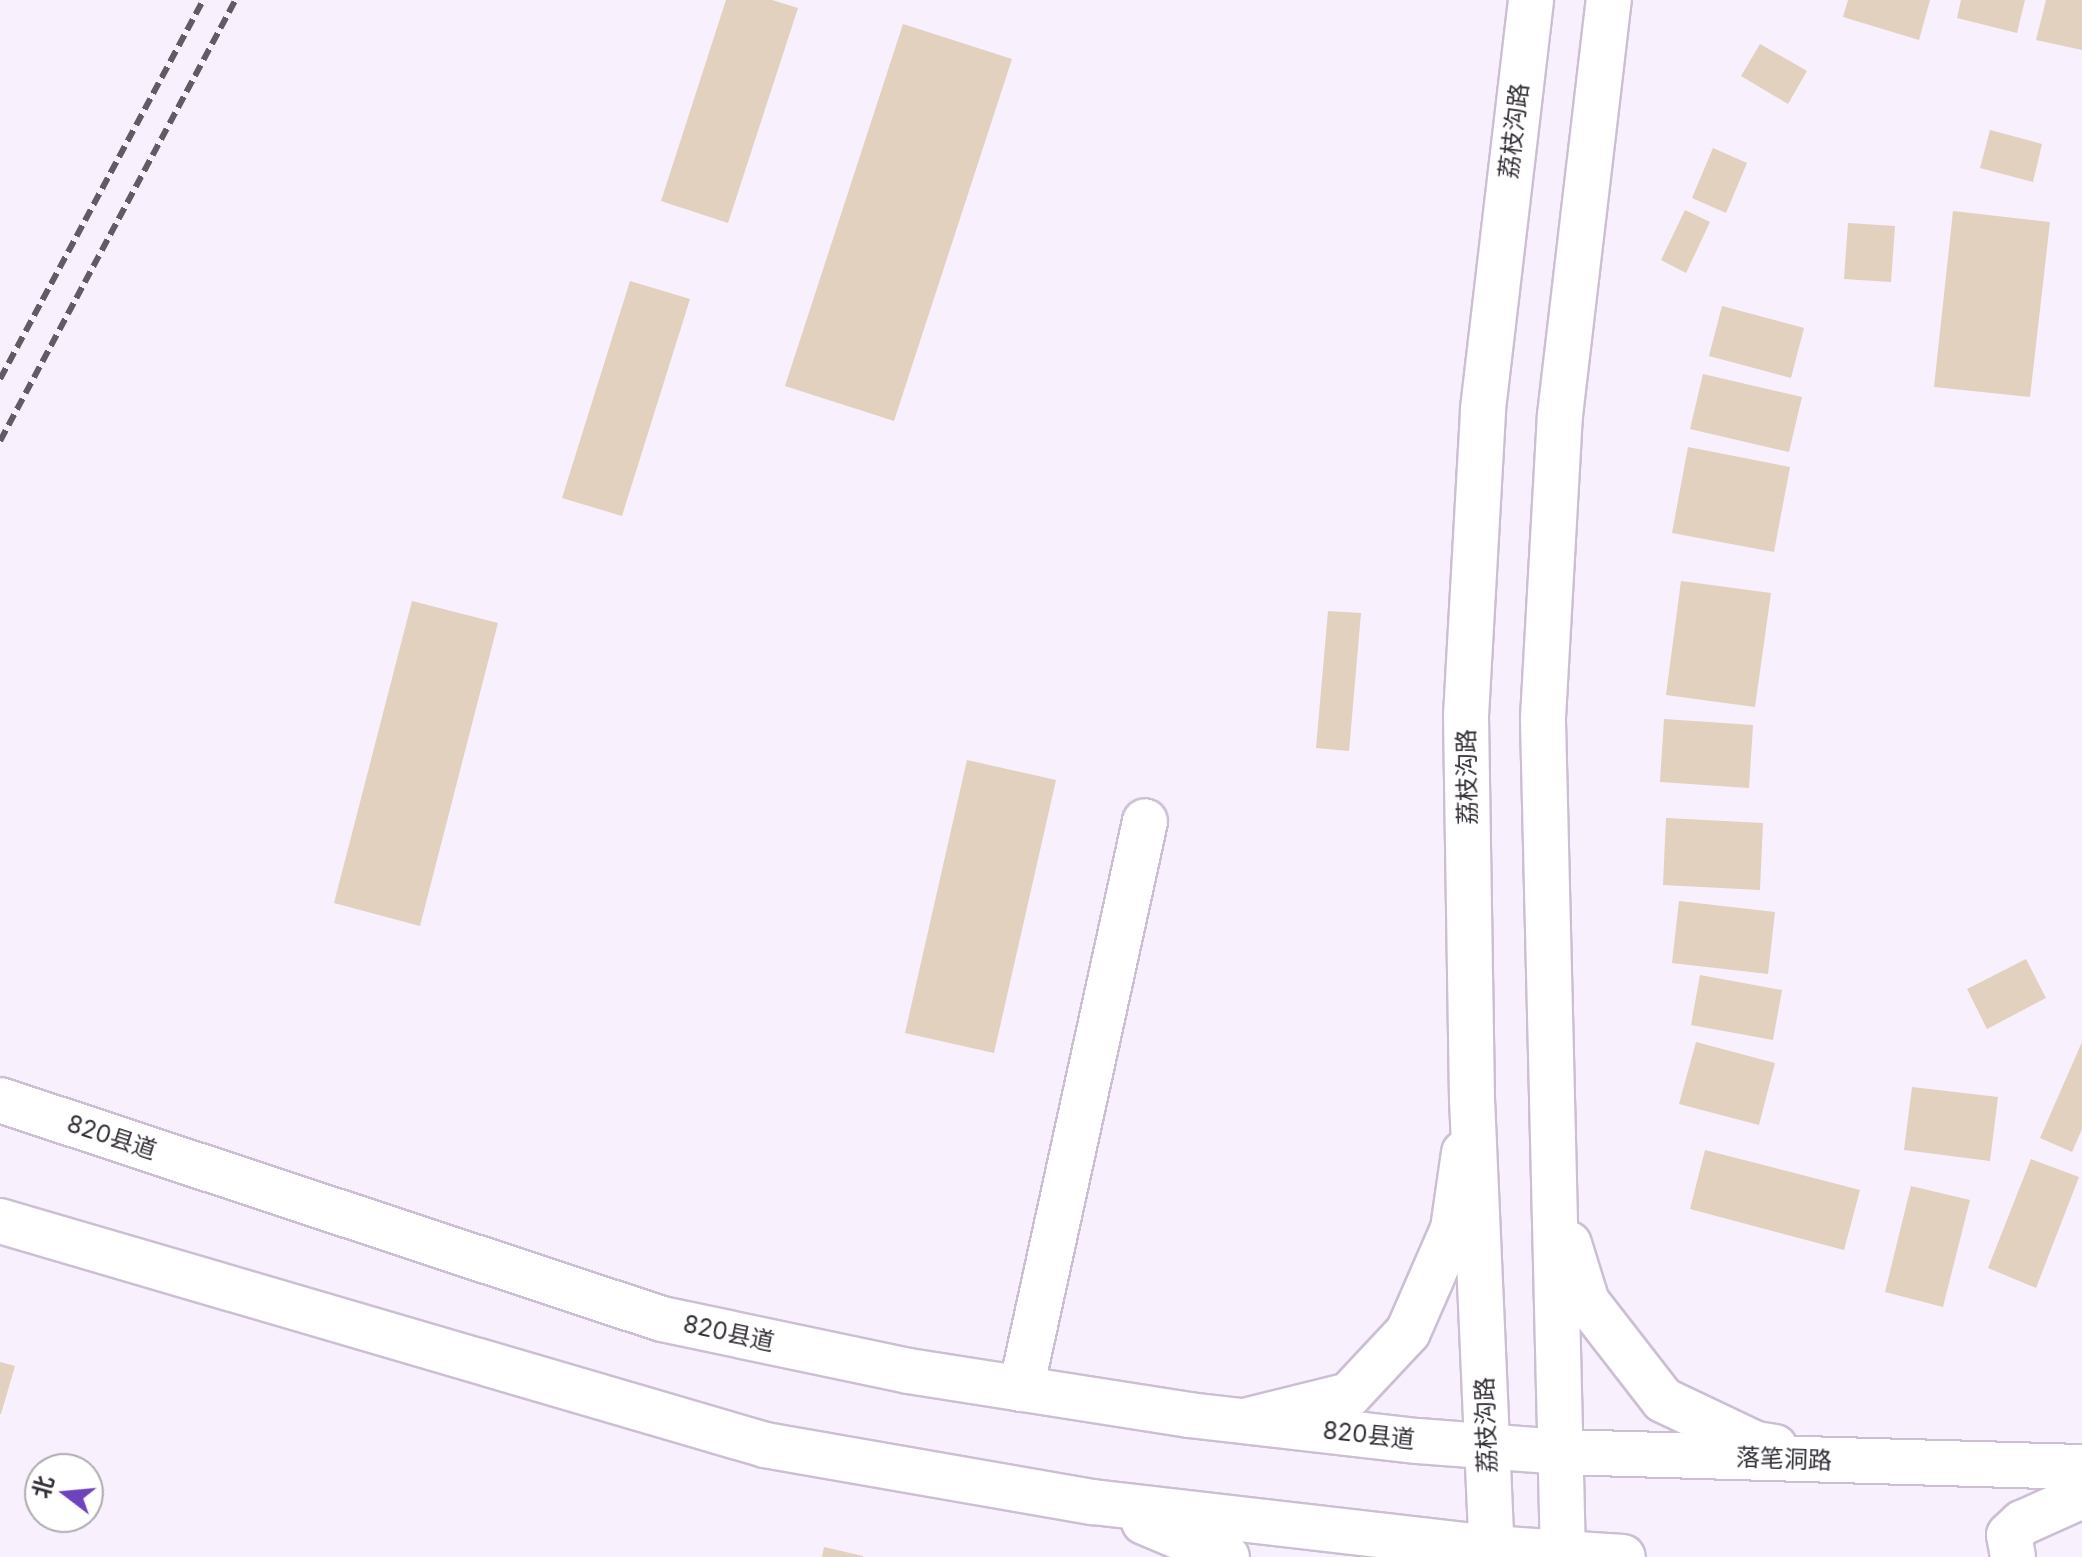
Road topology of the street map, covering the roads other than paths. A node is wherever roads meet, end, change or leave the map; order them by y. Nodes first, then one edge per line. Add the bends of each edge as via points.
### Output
1 (1531, 0) edge
2 (1609, 0) edge
3 (1145, 821) dead end
4 (1472, 1099) junction
5 (0, 1100) edge
6 (1552, 1186) junction
7 (0, 1221) edge
8 (1021, 1389) junction
9 (1245, 1421) junction
10 (1487, 1446) junction
11 (1560, 1452) junction
12 (1868, 1462) junction
13 (2082, 1467) edge
14 (2082, 1496) edge
15 (1093, 1502) junction
16 (1491, 1552) edge
17 (1563, 1554) edge
18 (1227, 1557) edge
19 (1623, 1557) edge
20 (2013, 1557) edge

1 - 4 main road, 荔枝沟路 via 1483,409 1466,716
2 - 6 main road via 1560,415 1543,718
3 - 8 main road
4 - 9 main road via 1453,1229 1408,1332 1349,1395
4 - 10 main road, 荔枝沟路
5 - 8 main road, 820县道 via 662,1319
6 - 11 main road
6 - 12 main road via 1587,1302 1663,1400 1756,1444
7 - 15 main road via 765,1445
8 - 9 main road, 820县道
9 - 10 main road, 820县道
10 - 11 main road, 落笔洞路
10 - 16 main road, 荔枝沟路
11 - 12 main road, 落笔洞路
11 - 17 main road
12 - 13 main road, 落笔洞路
14 - 20 main road via 2022,1523 2009,1535
15 - 16 main road
15 - 18 main road
16 - 17 main road
17 - 19 main road

